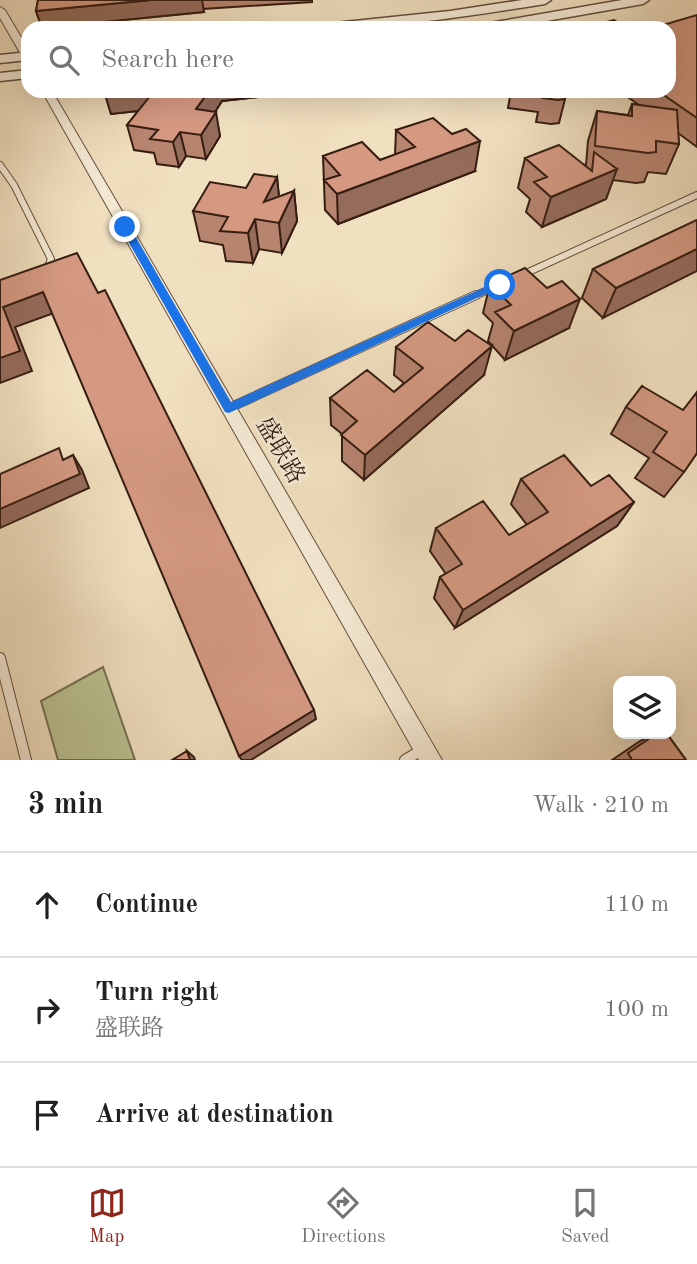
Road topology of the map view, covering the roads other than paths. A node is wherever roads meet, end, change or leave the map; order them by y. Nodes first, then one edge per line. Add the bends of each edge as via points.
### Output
1 (545, 0) edge
2 (643, 0) edge
3 (0, 10) edge
4 (392, 21) edge
5 (524, 21) edge
6 (21, 45) edge
7 (21, 58) edge
8 (0, 59) edge
9 (21, 75) edge
10 (0, 77) edge
11 (51, 98) edge
12 (0, 165) edge
13 (697, 195) edge
14 (43, 273) edge
15 (229, 408) junction
16 (0, 658) edge
17 (428, 754) edge
18 (26, 760) edge
19 (405, 760) edge

1 - 4 street
2 - 5 street
3 - 6 street
7 - 8 street
9 - 10 street
11 - 15 street, 盛联路
12 - 14 lane via 51,259
13 - 15 lane
15 - 17 street, 盛联路
16 - 18 lane
17 - 19 lane

